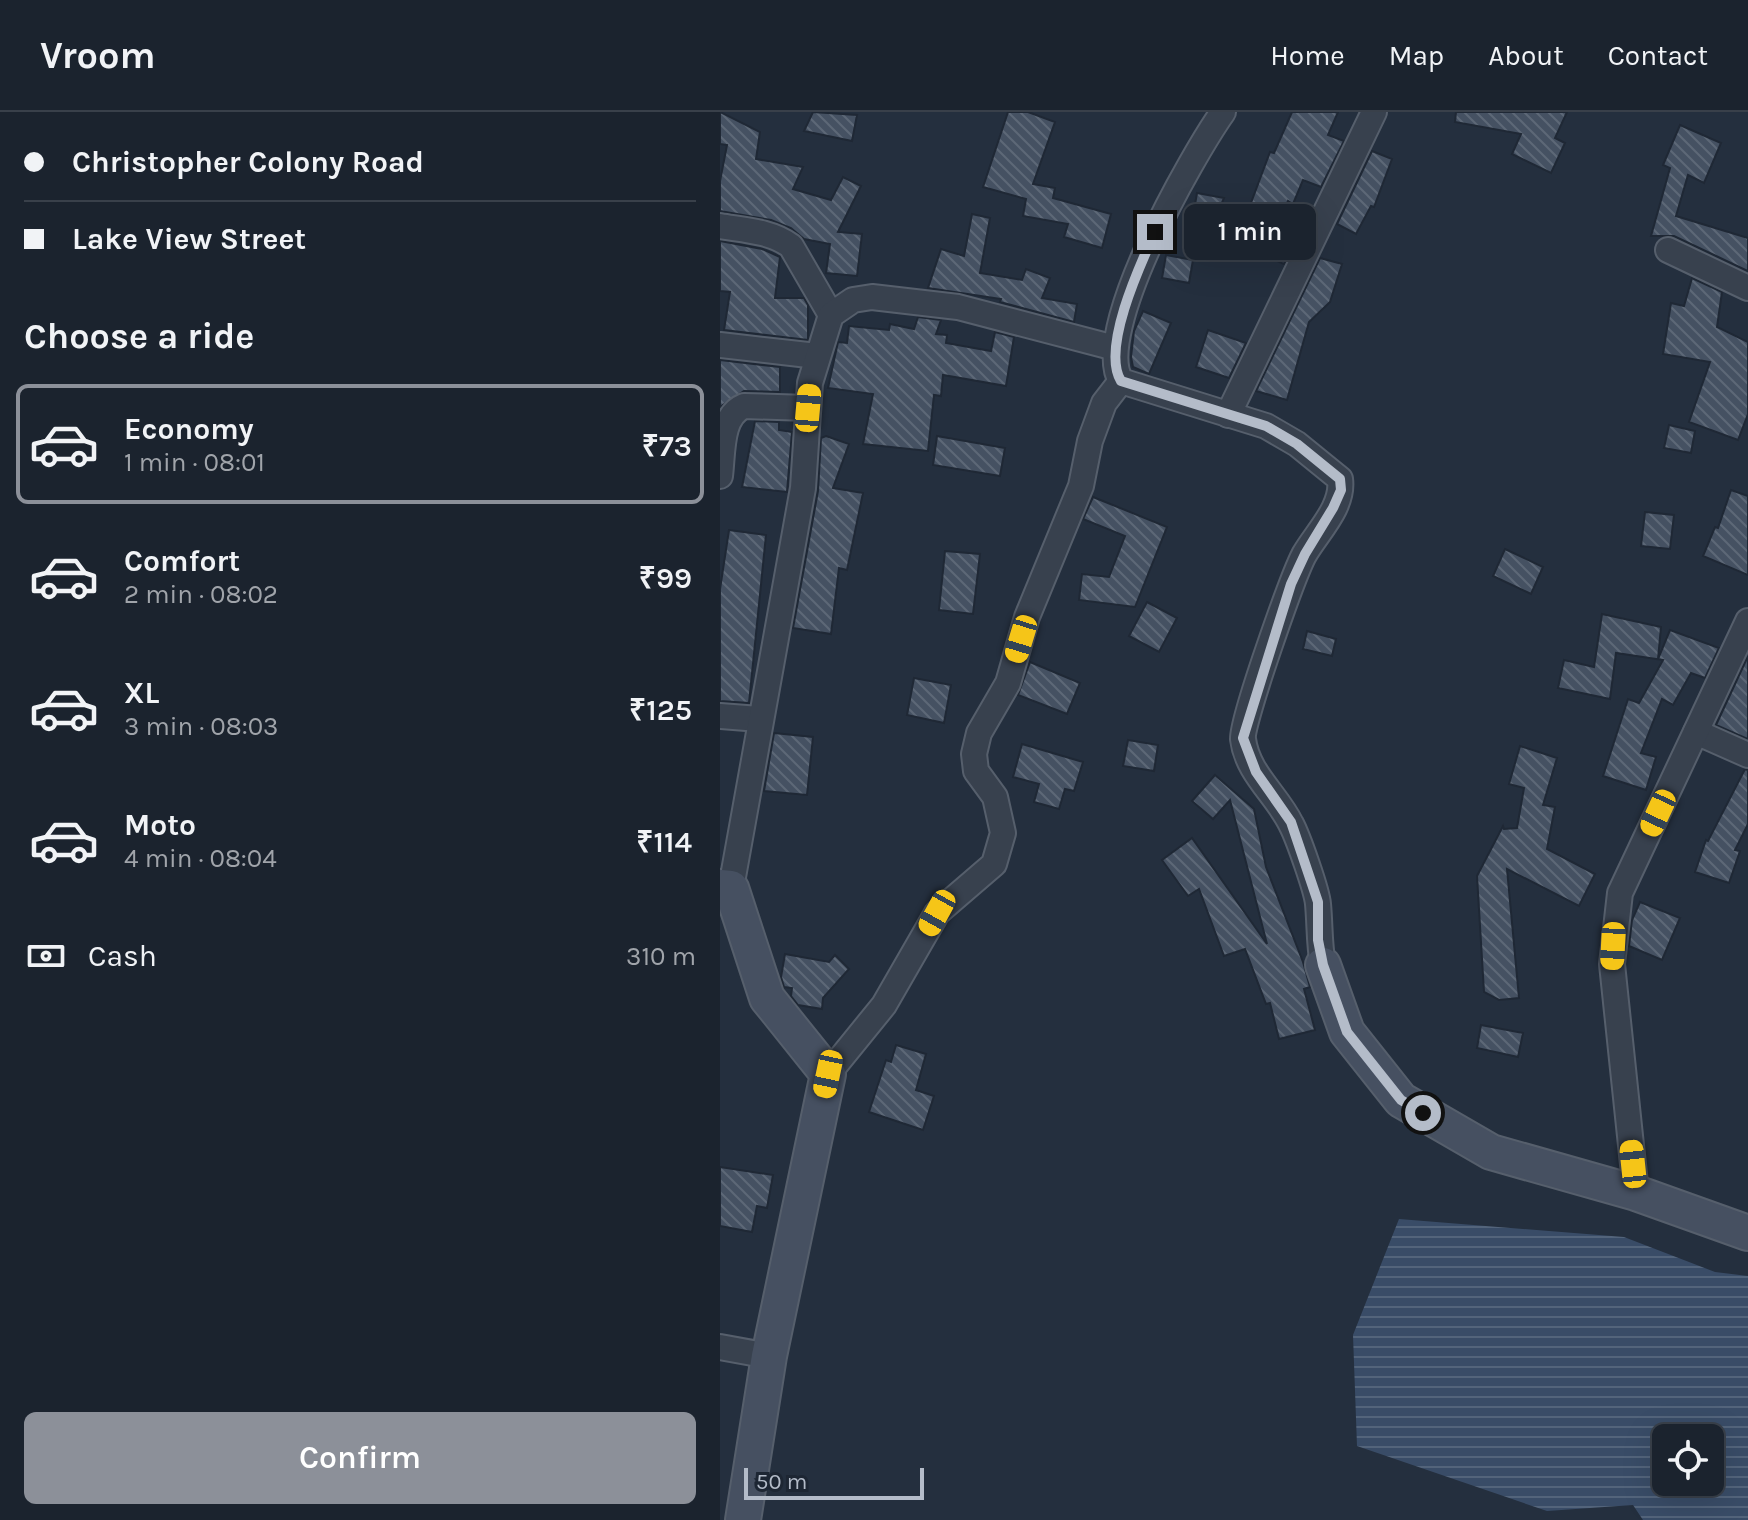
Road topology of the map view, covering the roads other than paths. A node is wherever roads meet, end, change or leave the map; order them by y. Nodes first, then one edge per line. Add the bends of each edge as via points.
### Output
1 (1223, 112) edge
2 (1374, 112) edge
3 (720, 226) edge
4 (1668, 250) dead end
5 (1748, 288) edge
6 (831, 315) junction
7 (720, 345) edge
8 (1115, 348) junction
9 (817, 356) junction
10 (1121, 381) junction
11 (808, 408) junction
12 (1228, 415) junction
13 (720, 476) edge
14 (1748, 621) edge
15 (720, 716) edge
16 (759, 719) junction
17 (1696, 732) junction
18 (1748, 755) edge
19 (726, 888) edge
20 (1323, 965) joint
21 (828, 1074) junction
22 (1636, 1193) junction
23 (1748, 1233) edge
24 (720, 1347) edge
25 (769, 1356) junction
26 (743, 1520) edge

1 - 8 street via 1185,170 1143,257
2 - 12 street
3 - 6 street via 773,235 791,246
4 - 5 street
6 - 8 street via 853,300 872,297 958,307
6 - 9 street
7 - 9 street
8 - 10 street
9 - 11 street
10 - 12 street
10 - 21 street via 1104,403 1081,486 1027,617 1008,683 979,733 976,771 995,797 1003,833 994,864 937,913 884,1005
11 - 13 street via 735,410 727,421
11 - 16 street via 803,488
12 - 20 street via 1266,426 1340,479 1333,508 1291,584 1243,738 1256,772 1291,822 1318,902
14 - 17 street
15 - 16 street
16 - 19 street
17 - 18 street
17 - 22 street via 1620,893 1614,928 1612,964
19 - 21 street via 767,998
20 - 22 street via 1347,1032 1401,1100 1491,1152
21 - 25 street
22 - 23 street
24 - 25 street
25 - 26 street

